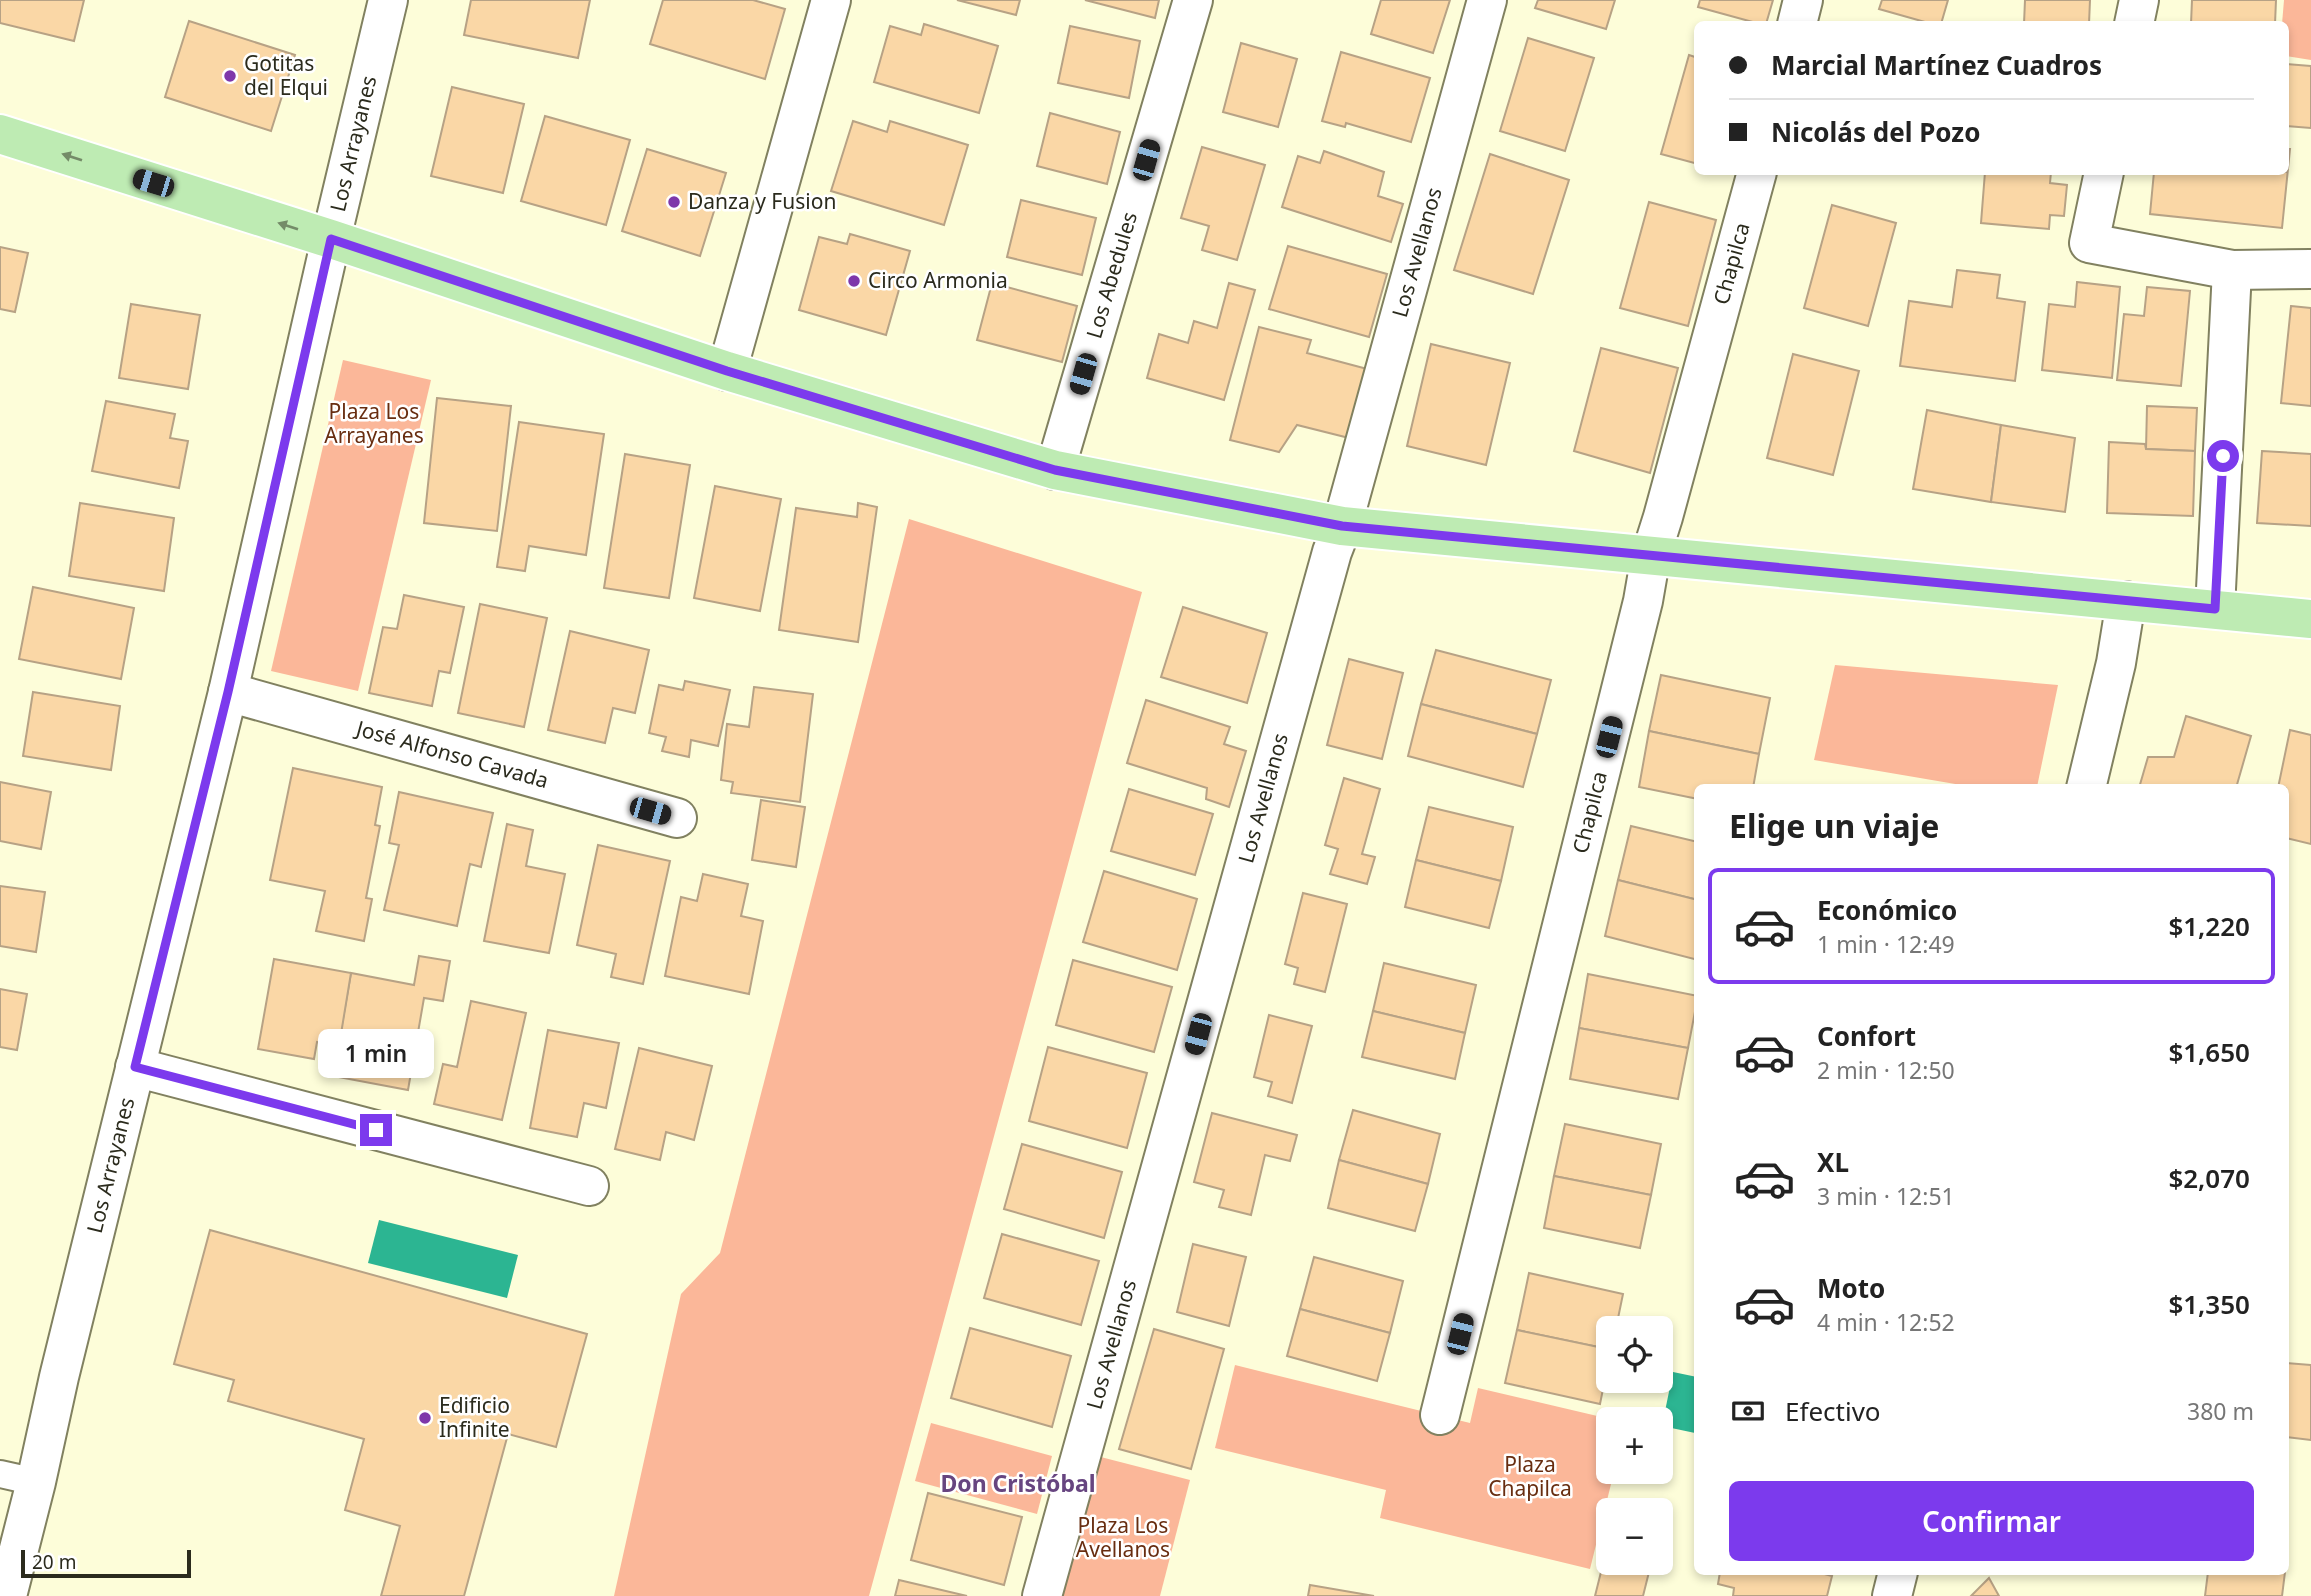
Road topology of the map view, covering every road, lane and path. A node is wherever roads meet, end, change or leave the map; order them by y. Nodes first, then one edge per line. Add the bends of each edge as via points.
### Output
1 (388, 0) edge
2 (831, 0) edge
3 (1193, 0) edge
4 (1487, 0) edge
5 (1803, 0) edge
6 (2139, 0) edge
7 (1798, 21) edge
8 (2135, 21) edge
9 (0, 134) edge
10 (1756, 175) edge
11 (2103, 175) edge
12 (331, 239) junction
13 (2311, 269) edge
14 (2232, 270) junction
15 (727, 371) junction
16 (1055, 470) junction
17 (1342, 526) junction
18 (1651, 555) junction
19 (2126, 601) junction
20 (2215, 609) junction
21 (2311, 619) edge
22 (228, 692) junction
23 (2087, 784) edge
24 (677, 818) dead end
25 (135, 1067) junction
26 (589, 1186) dead end
27 (1440, 1415) dead end
28 (18, 1478) edge
29 (1897, 1575) edge
30 (7, 1596) edge
31 (1042, 1596) edge
32 (1892, 1596) edge

1 - 12 street, Los Arrayanes
2 - 15 street
3 - 16 street, Los Abedules
4 - 17 street, Los Avellanos
5 - 7 street
6 - 8 street
12 -> 9 main road
10 - 18 street, Chapilca
11 - 14 street via 2089,243
12 - 15 main road
12 - 22 street, Los Arrayanes
13 - 14 street
14 - 20 street
15 - 16 main road
16 - 17 main road
17 - 18 main road
17 - 31 street, Los Avellanos
18 - 19 main road
18 - 27 street, Chapilca
19 - 20 main road
19 - 23 street
20 - 21 main road
22 - 24 street, José Alfonso Cavada
22 - 25 street, Los Arrayanes
25 - 26 street
25 - 28 street, Los Arrayanes via 59,1377
28 - 30 street, Los Arrayanes
29 - 32 street

